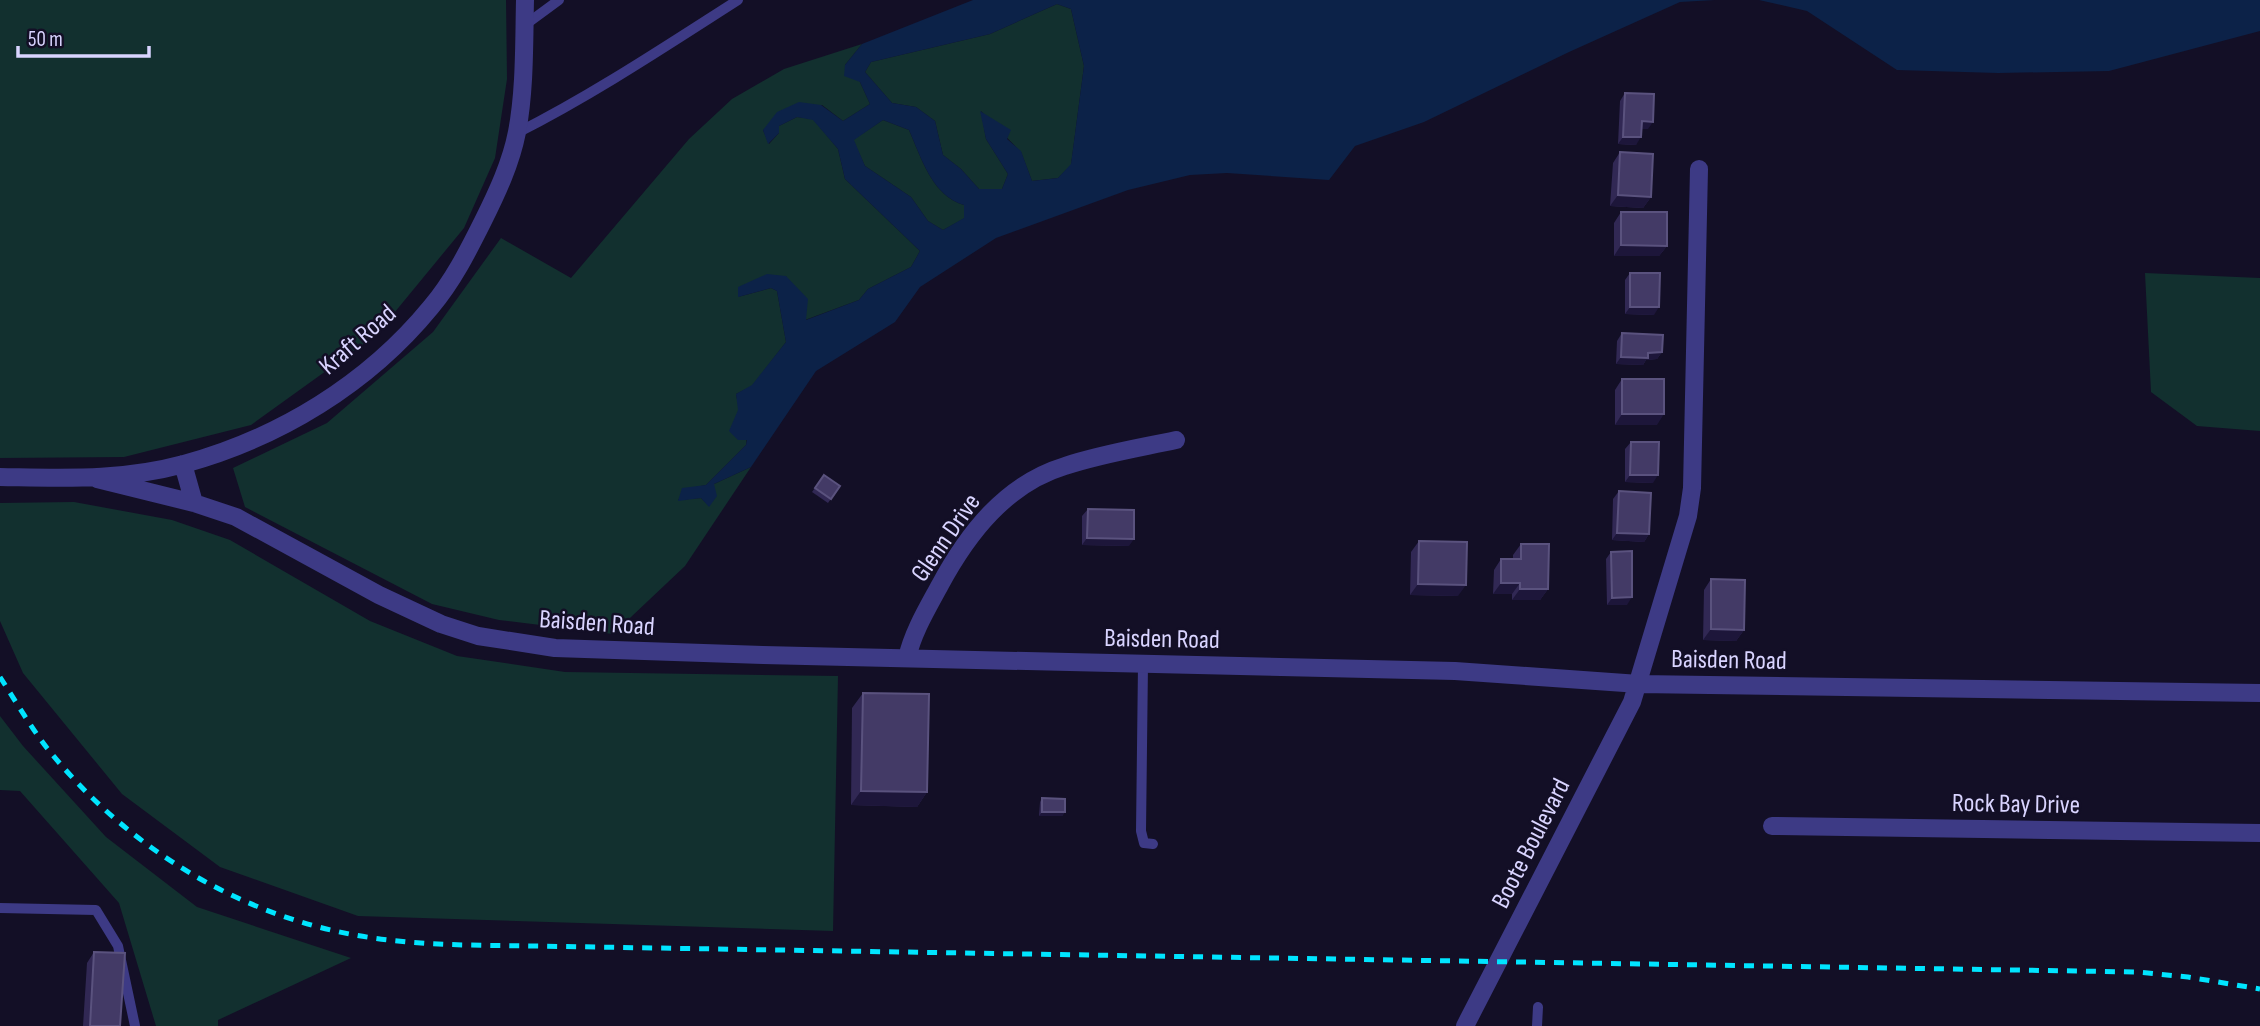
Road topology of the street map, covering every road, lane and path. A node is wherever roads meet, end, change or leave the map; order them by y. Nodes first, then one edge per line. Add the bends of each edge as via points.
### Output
1 (525, 0) edge
2 (559, 0) edge
3 (738, 0) edge
4 (525, 26) junction
5 (517, 133) junction
6 (1699, 169) dead end
7 (1176, 440) dead end
8 (183, 464) junction
9 (0, 477) edge
10 (97, 479) junction
11 (194, 503) junction
12 (907, 658) junction
13 (1143, 664) junction
14 (1639, 684) junction
15 (2260, 694) edge
16 (1772, 826) dead end
17 (2260, 833) edge
18 (1153, 844) dead end
19 (0, 908) edge
20 (1538, 1007) dead end
21 (135, 1026) edge
22 (1465, 1026) edge
23 (1536, 1026) edge

1 - 4 street, Kraft Road
2 - 4 lane
3 - 5 lane
4 - 5 street, Kraft Road
5 - 8 street, Kraft Road via 504,177 464,259 399,343 309,413 240,446
6 - 14 street, Boote Boulevard via 1692,488
7 - 12 street, Glenn Drive via 1066,466 1022,485 982,521 951,565 911,638
8 - 10 street, Kraft Road
8 - 11 street
9 - 10 street, Kraft Road
10 - 11 street, Baisden Road
11 - 12 street, Baisden Road via 265,531 411,611 478,636 594,651
12 - 13 street, Baisden Road
13 - 14 street, Baisden Road via 1455,671
13 - 18 lane via 1140,831 1144,843
14 - 15 street, Baisden Road
14 - 22 street, Boote Boulevard
16 - 17 street, Rock Bay Drive
19 - 21 lane via 96,910 118,946
20 - 23 lane

